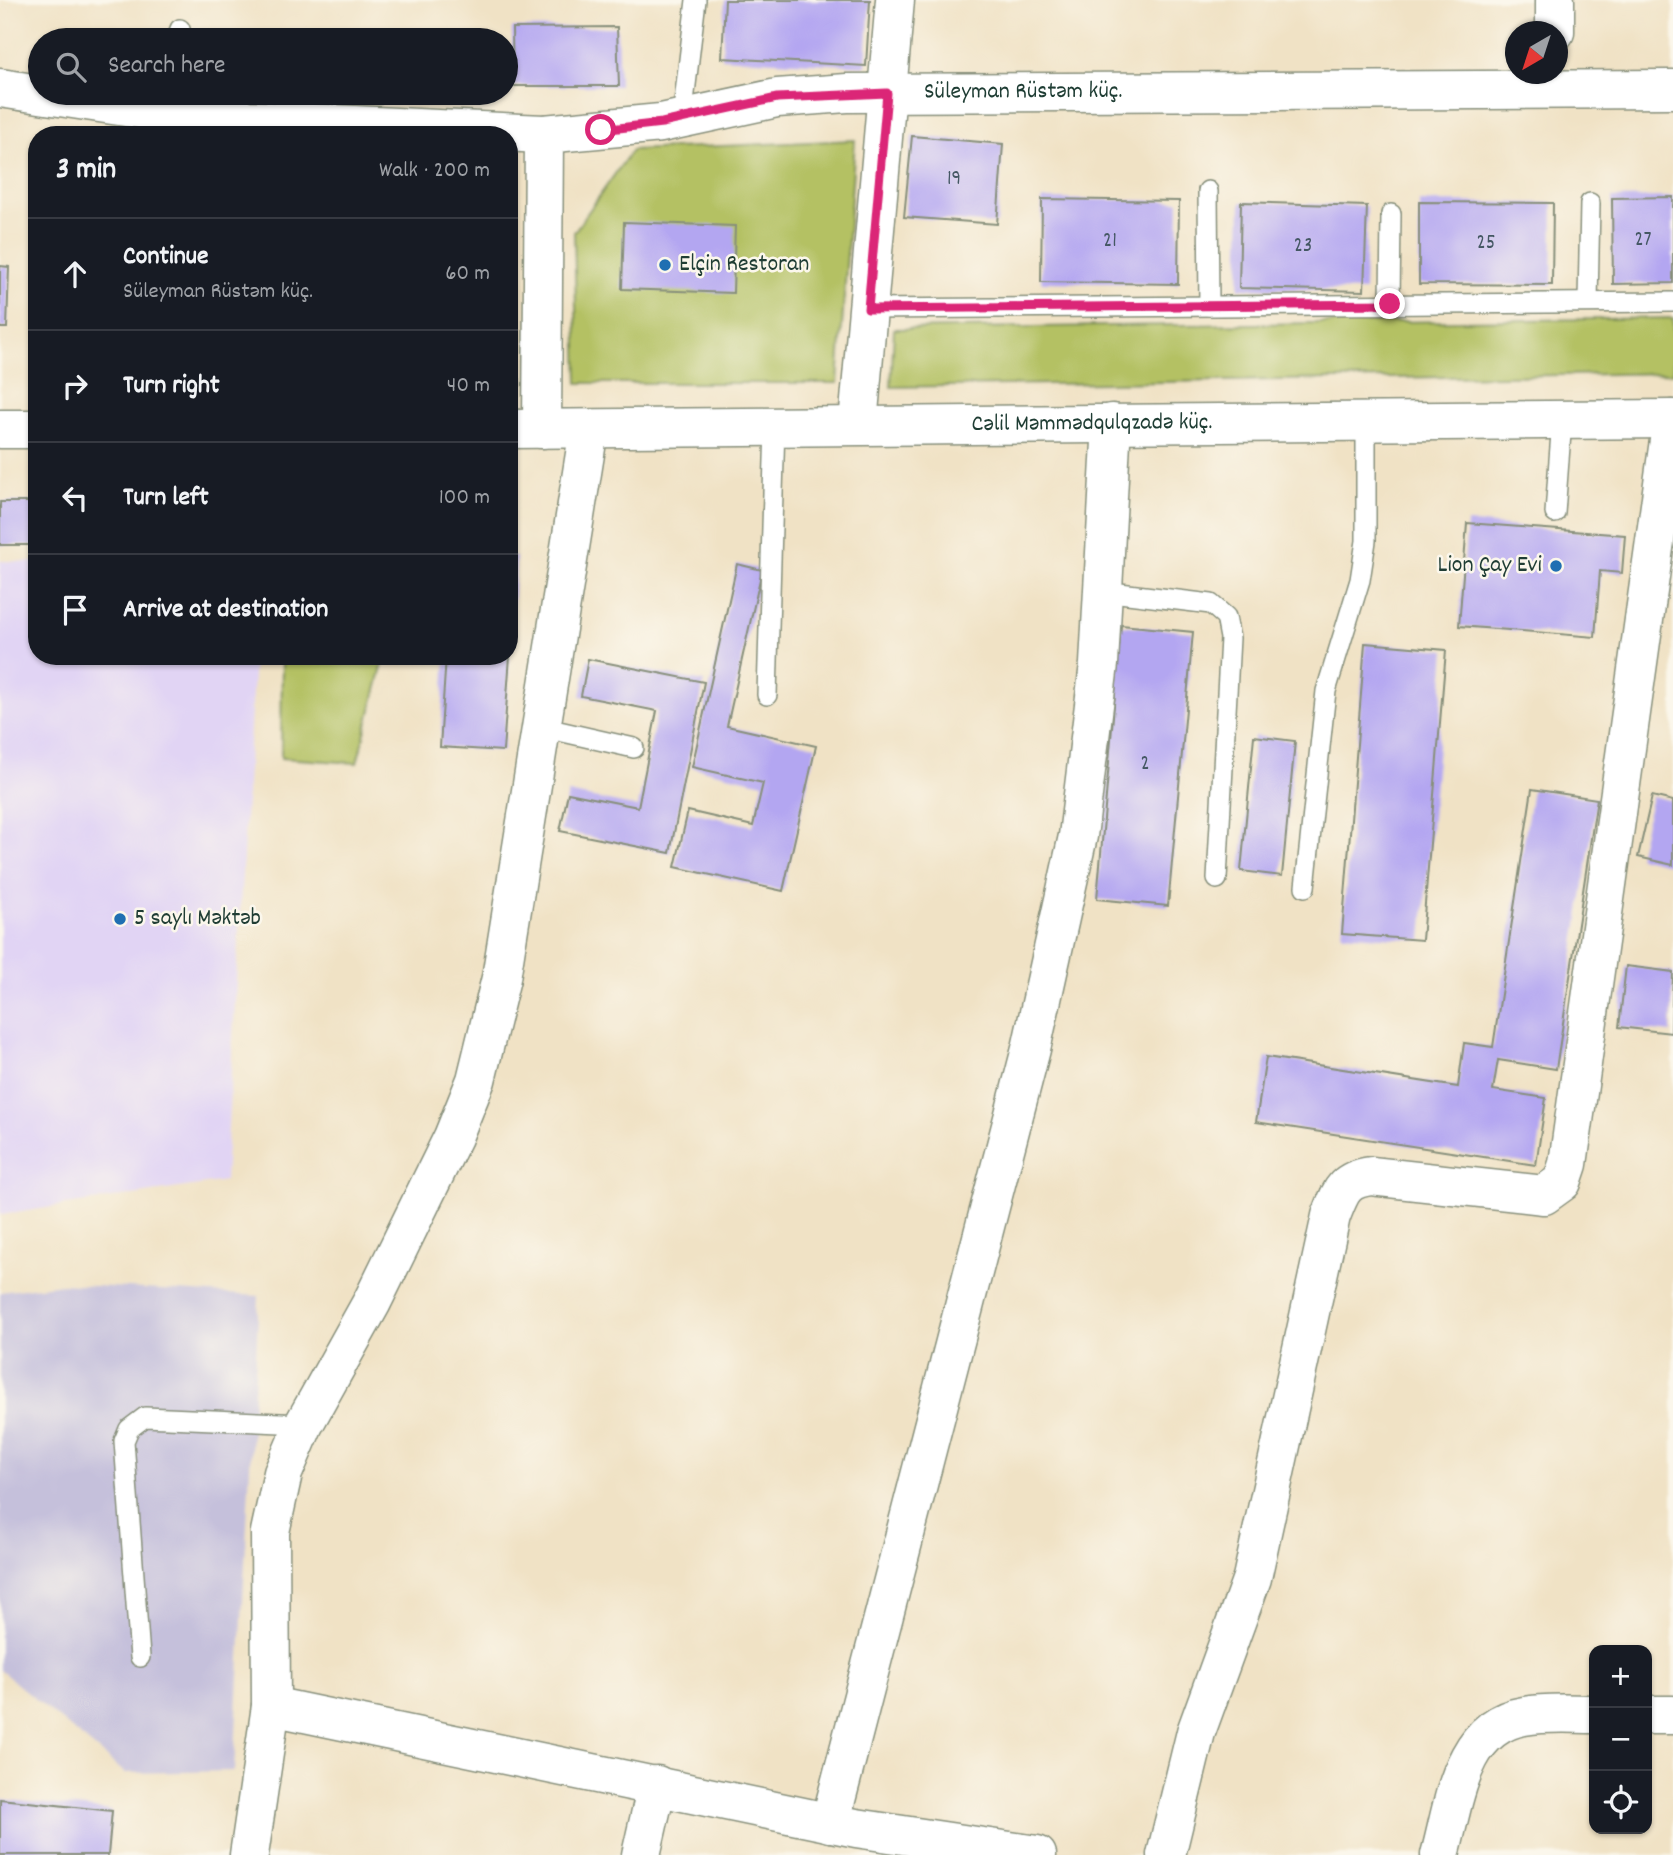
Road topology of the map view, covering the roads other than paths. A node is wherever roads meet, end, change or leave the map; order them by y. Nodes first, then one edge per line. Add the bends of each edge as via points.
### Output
1 (696, 0) edge
2 (895, 0) edge
3 (1555, 0) edge
4 (1555, 21) edge
5 (1505, 83) edge
6 (1568, 83) edge
7 (0, 88) edge
8 (1673, 89) edge
9 (28, 91) edge
10 (887, 93) junction
11 (171, 105) edge
12 (682, 119) junction
13 (375, 126) edge
14 (518, 133) edge
15 (544, 134) junction
16 (1208, 191) dead end
17 (1590, 203) dead end
18 (1391, 215) dead end
19 (1588, 302) junction
20 (1673, 302) edge
21 (1390, 304) junction
22 (1209, 306) junction
23 (868, 309) junction
24 (1673, 419) edge
25 (1562, 420) junction
26 (1366, 421) junction
27 (1112, 422) junction
28 (858, 424) junction
29 (775, 426) junction
30 (0, 429) edge
31 (28, 429) edge
32 (526, 429) edge
33 (589, 429) junction
34 (1555, 513) dead end
35 (1103, 591) junction
36 (767, 695) dead end
37 (541, 727) junction
38 (634, 748) dead end
39 (1217, 879) dead end
40 (1306, 887) dead end
41 (304, 1424) junction
42 (140, 1657) dead end
43 (271, 1706) junction
44 (1589, 1714) edge
45 (1652, 1715) edge
46 (1673, 1715) edge
47 (657, 1785) junction
48 (830, 1823) junction
49 (249, 1855) edge
50 (641, 1855) edge
51 (1037, 1855) edge
52 (1166, 1855) edge
53 (1440, 1855) edge

1 - 12 lane
2 - 10 street
3 - 4 street
5 - 10 street, Süleyman Rüstəm küç.
6 - 8 street, Süleyman Rüstəm küç.
7 - 9 street, Süleyman Rüstəm küç.
10 - 12 street, Süleyman Rüstəm küç. via 777,98
10 - 23 street
11 - 13 street, Süleyman Rüstəm küç. via 249,120
12 - 15 street, Süleyman Rüstəm küç.
14 - 15 street, Süleyman Rüstəm küç.
15 - 32 street
16 - 22 lane
17 - 19 lane
18 - 21 lane
19 - 20 lane
19 - 21 lane
21 - 22 lane
22 - 23 lane
23 - 28 street
24 - 25 street, Cəlil Məmmədqulqzadə küç.
24 - 52 street via 1562,1182 1544,1195 1371,1176 1353,1179 1340,1192 1252,1578 1196,1732
25 - 26 street, Cəlil Məmmədqulqzadə küç.
25 - 34 lane
26 - 27 street, Cəlil Məmmədqulqzadə küç.
26 - 40 lane via 1366,541 1360,580 1326,691
27 - 28 street, Cəlil Məmmədqulqzadə küç.
27 - 35 street
28 - 29 street, Cəlil Məmmədqulqzadə küç.
29 - 33 street, Cəlil Məmmədqulqzadə küç.
29 - 36 lane
30 - 31 street
32 - 33 street, Cəlil Məmmədqulqzadə küç.
33 - 37 street
35 - 39 lane via 1211,604 1226,617 1230,638
35 - 48 street via 1098,677 1078,836 1037,1023
37 - 38 lane
37 - 41 street via 501,978 476,1080 372,1302
41 - 42 lane via 145,1417 129,1429 124,1441
41 - 43 street via 283,1473 270,1531
43 - 47 street
43 - 49 street
44 - 53 street via 1521,1716 1479,1739 1465,1766
45 - 46 street
47 - 48 street
47 - 50 street
48 - 51 street

